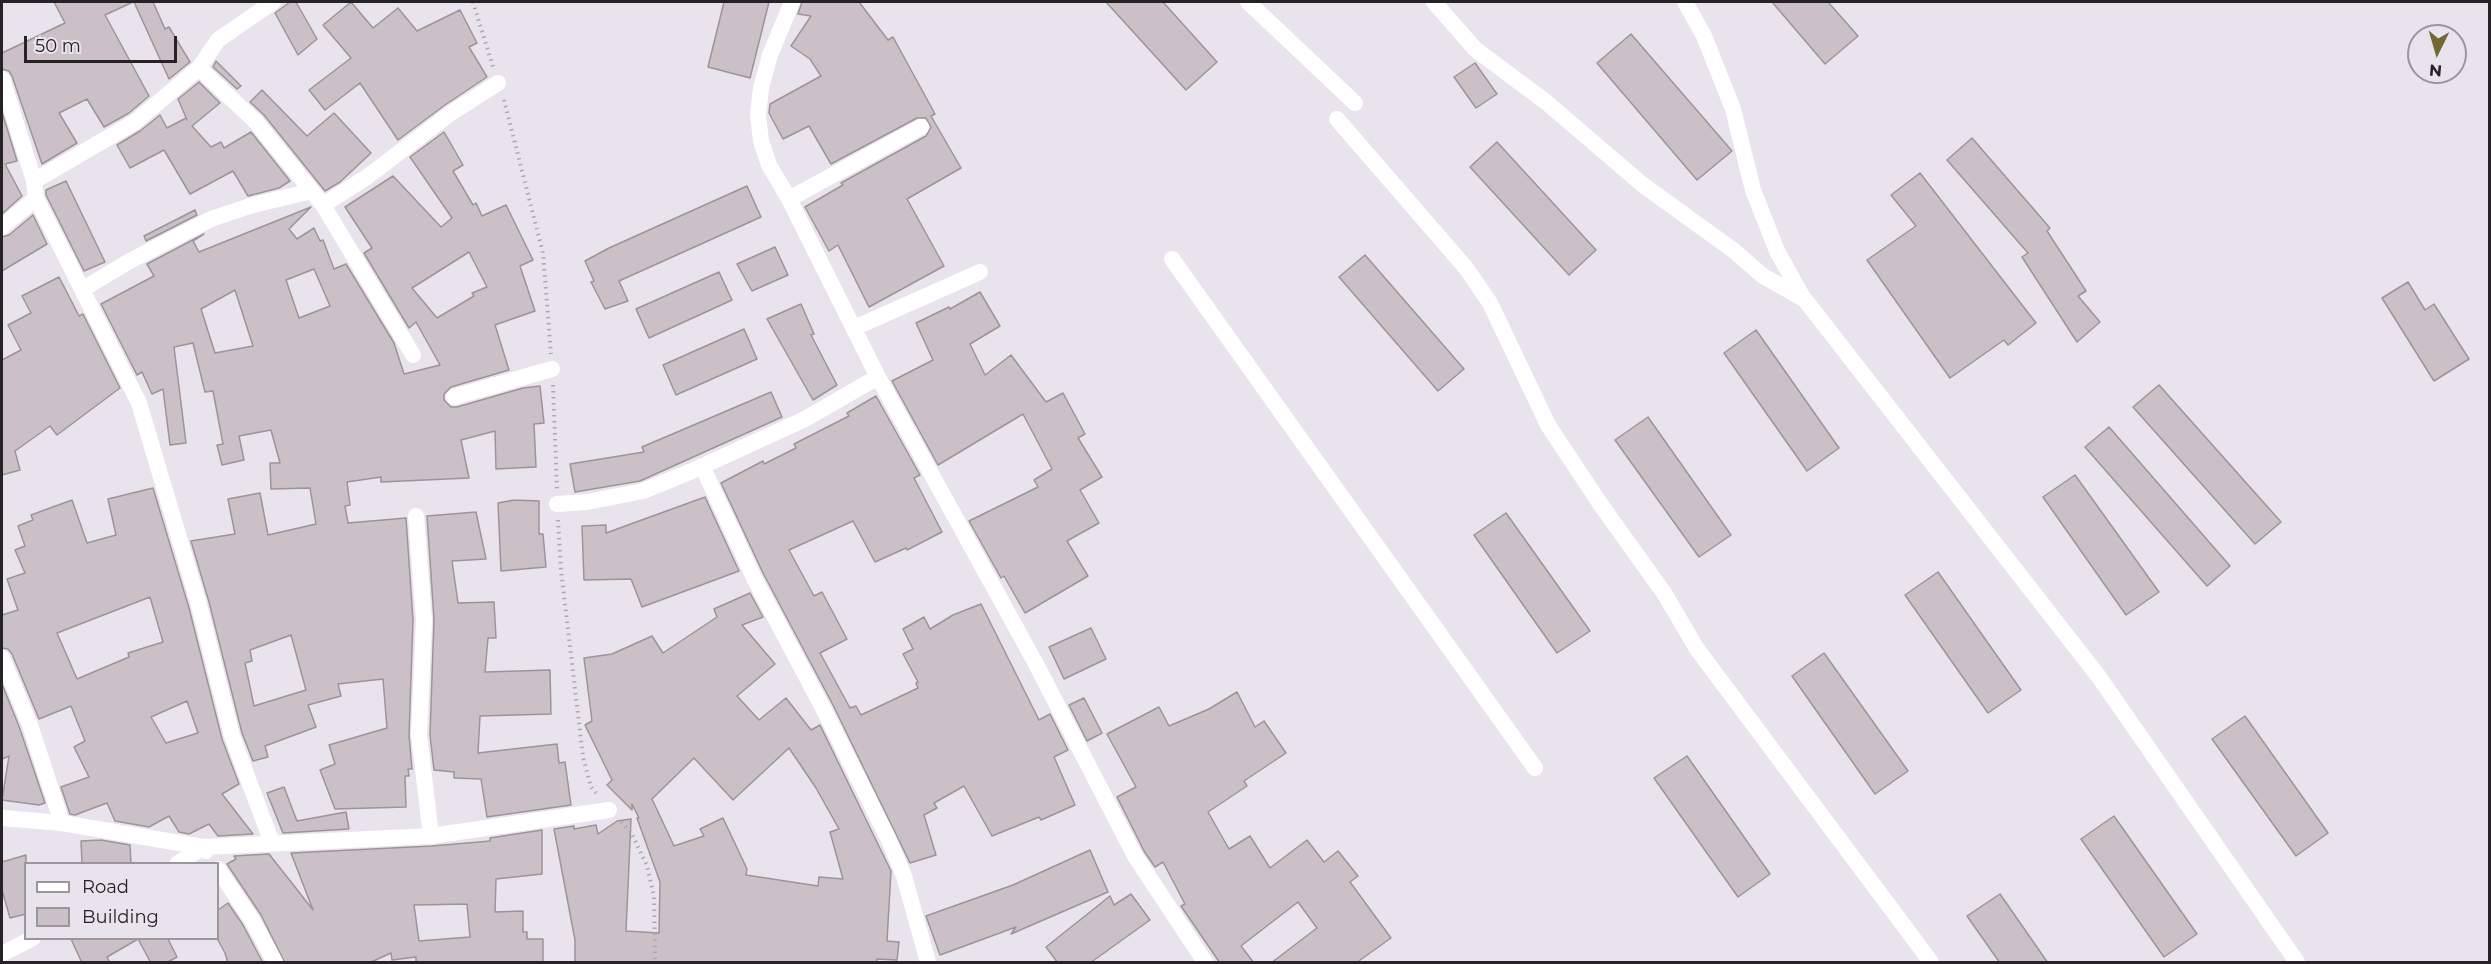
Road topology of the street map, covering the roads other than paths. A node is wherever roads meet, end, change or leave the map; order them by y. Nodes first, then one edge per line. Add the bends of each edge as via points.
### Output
1 (273, 2) edge
2 (792, 2) edge
3 (1248, 2) edge
4 (1434, 2) edge
5 (1685, 2) edge
6 (199, 68) junction
7 (2, 79) edge
8 (498, 83) dead end
9 (1355, 103) dead end
10 (1336, 119) dead end
11 (921, 127) dead end
12 (35, 190) junction
13 (312, 191) junction
14 (789, 200) junction
15 (323, 205) junction
16 (2, 226) edge
17 (1172, 259) dead end
18 (980, 272) dead end
19 (83, 289) junction
20 (1804, 300) junction
21 (854, 328) junction
22 (413, 355) dead end
23 (552, 369) dead end
24 (878, 377) junction
25 (454, 397) dead end
26 (702, 466) junction
27 (557, 504) dead end
28 (416, 516) dead end
29 (2, 658) edge
30 (1535, 768) dead end
31 (609, 810) dead end
32 (2, 818) edge
33 (62, 823) junction
34 (431, 836) junction
35 (272, 843) junction
36 (203, 847) junction
37 (180, 862) edge
38 (213, 862) edge
39 (219, 870) edge
40 (31, 940) edge
41 (2, 954) edge
42 (928, 962) edge
43 (275, 963) edge
44 (1205, 963) edge
45 (1931, 963) edge
46 (2297, 963) edge

1 - 6 street via 218,40
2 - 14 street via 770,55 758,115 769,165
3 - 9 street
4 - 20 street via 1475,49 1546,102 1643,185 1763,276
5 - 20 street via 1704,36 1733,109 1754,190 1777,251
6 - 12 street via 135,122
6 - 13 street via 256,122
7 - 12 street
8 - 15 street
10 - 45 street via 1466,268 1490,303 1548,425 1664,593 1697,650
11 - 14 street
12 - 16 street
12 - 19 street
13 - 15 street
13 - 19 street via 211,219
14 - 21 street
15 - 22 street
17 - 30 street
18 - 21 street
19 - 35 street via 140,403 199,605 232,736
20 - 46 street via 2099,677
21 - 24 street
23 - 25 street
24 - 26 street via 805,419
24 - 44 street via 1036,664 1135,856
26 - 27 street via 643,490
26 - 42 street via 754,578 888,838 904,876
28 - 34 street via 424,620 419,735
29 - 33 street via 30,725
31 - 34 street
32 - 33 street
33 - 36 street
34 - 35 street
35 - 36 street
36 - 37 street
36 - 38 street
39 - 43 street
40 - 41 street

